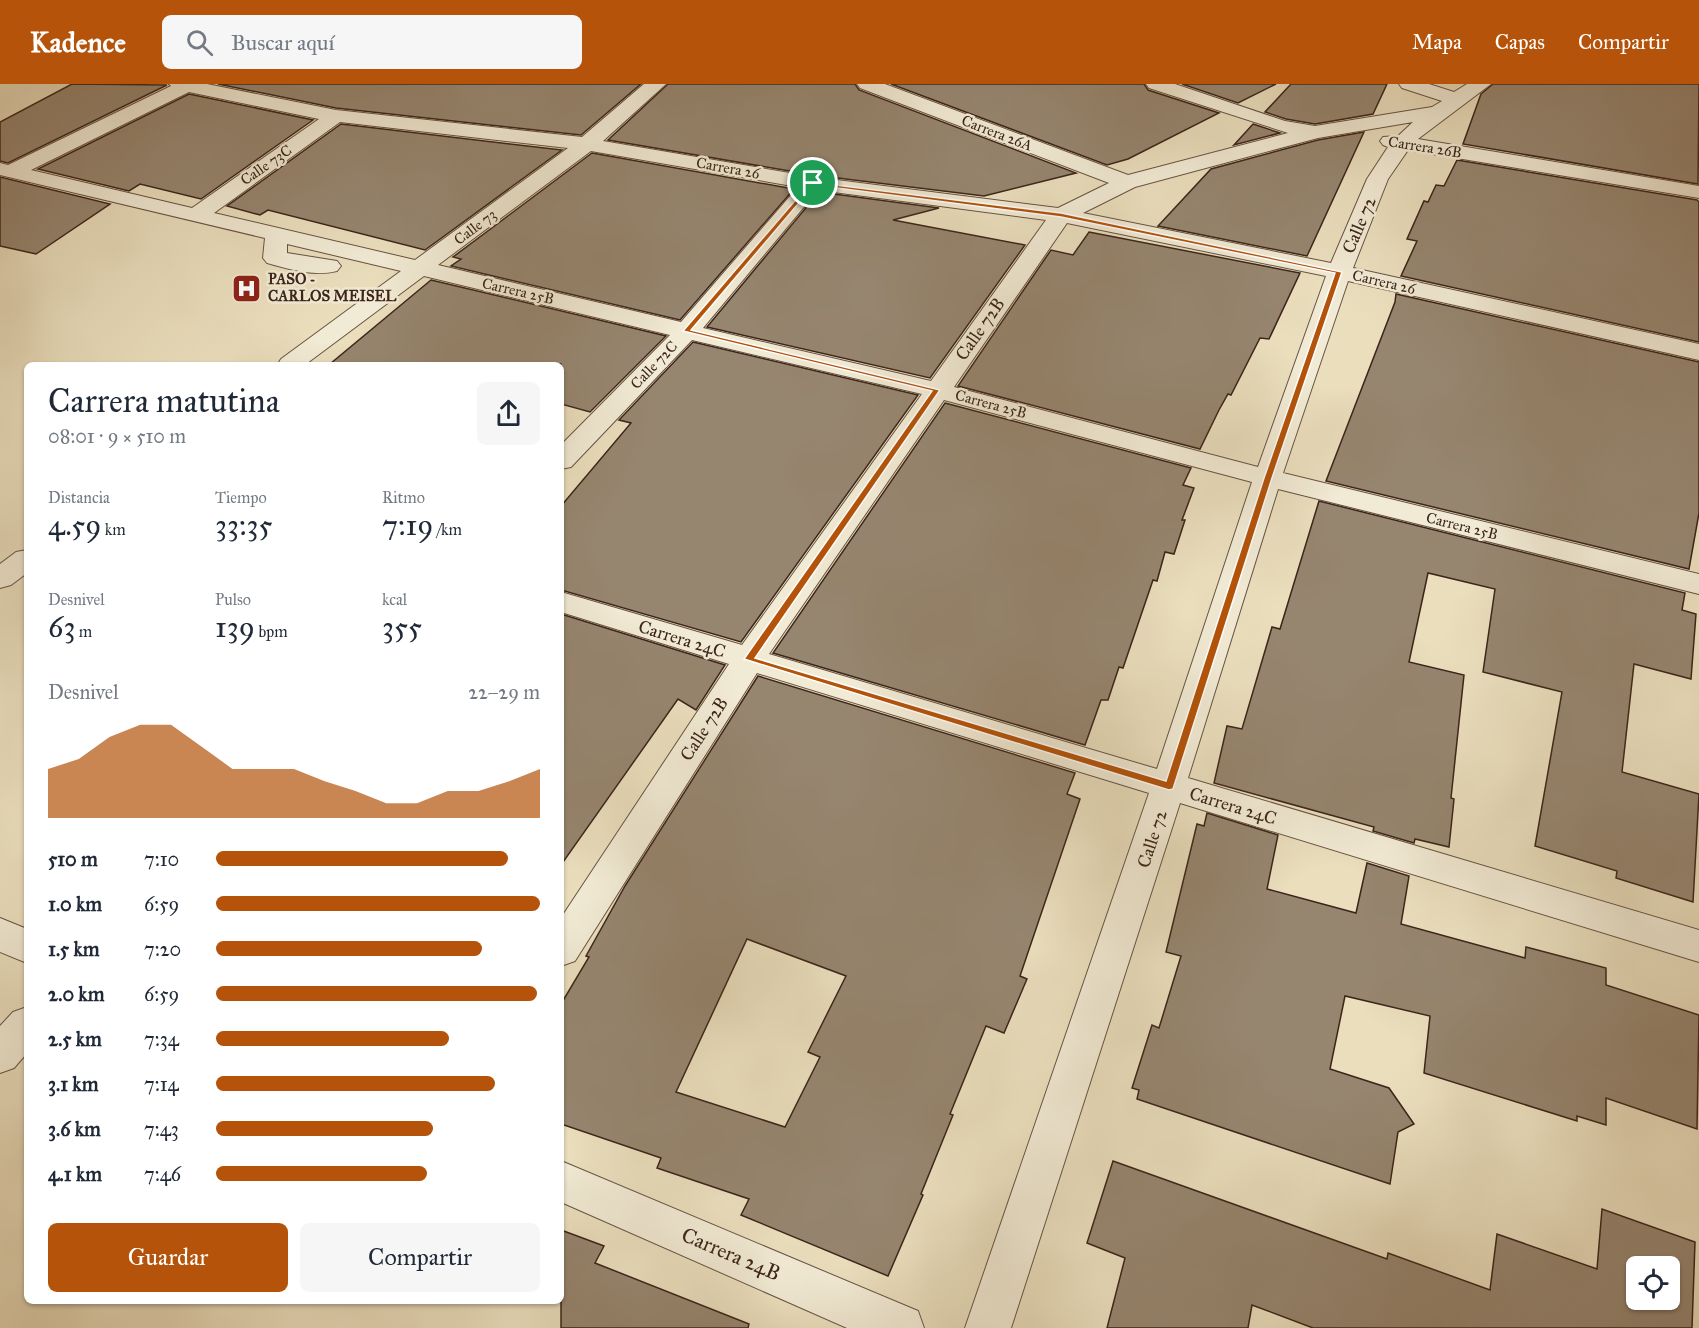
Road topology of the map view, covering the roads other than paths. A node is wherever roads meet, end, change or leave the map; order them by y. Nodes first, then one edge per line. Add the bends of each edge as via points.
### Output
1 (656, 84) edge
2 (867, 84) edge
3 (1156, 84) edge
4 (1409, 84) edge
5 (182, 85) edge
6 (1459, 98) edge
7 (336, 116) junction
8 (1317, 132) junction
9 (1403, 143) junction
10 (587, 144) junction
11 (5, 170) edge
12 (1127, 182) junction
13 (813, 183) junction
14 (1699, 192) edge
15 (196, 215) junction
16 (1061, 215) junction
17 (420, 268) junction
18 (1339, 272) junction
19 (687, 331) junction
20 (1699, 352) edge
21 (293, 362) edge
22 (936, 390) junction
23 (564, 458) edge
24 (1268, 478) junction
25 (24, 561) edge
26 (0, 578) edge
27 (1699, 584) edge
28 (564, 603) edge
29 (749, 659) junction
30 (1169, 786) junction
31 (0, 934) edge
32 (564, 945) edge
33 (24, 946) edge
34 (1699, 946) edge
35 (24, 1027) edge
36 (0, 1055) edge
37 (564, 1182) edge
38 (901, 1328) edge
39 (988, 1328) edge

1 - 10 street, Calle 73
2 - 12 street, Carrera 26A
3 - 8 street, Carrera 26B via 1281,126
4 - 6 street
5 - 7 street, Carrera 26
5 - 11 street
6 - 8 street, Calle 72B
6 - 9 street, Calle 72
7 - 10 street, Carrera 26
7 - 15 street, Calle 73C
8 - 9 street, Carrera 26B
8 - 12 street, Calle 72B
9 - 14 street, Carrera 26B
9 - 18 street, Calle 72 via 1386,164
10 - 13 street, Carrera 26
10 - 17 street, Calle 73
11 - 15 street, Carrera 25B
12 - 16 street, Calle 72B
13 - 16 street, Carrera 26
13 - 19 street, Calle 72C
15 - 17 street, Carrera 25B
16 - 18 street, Carrera 26
16 - 22 street, Calle 72B
17 - 19 street, Carrera 25B
17 - 21 street, Calle 73
18 - 20 street, Carrera 26
18 - 24 street, Calle 72
19 - 22 street, Carrera 25B
19 - 23 street, Calle 72C
22 - 24 street, Carrera 25B
22 - 29 street, Calle 72B
24 - 27 street, Carrera 25B
24 - 30 street, Calle 72
25 - 26 street
28 - 29 street, Carrera 24C
29 - 30 street, Carrera 24C
29 - 32 street, Calle 72B
30 - 34 street, Carrera 24C
30 - 39 street, Calle 72
31 - 33 street
35 - 36 street
37 - 38 street, Carrera 24B

